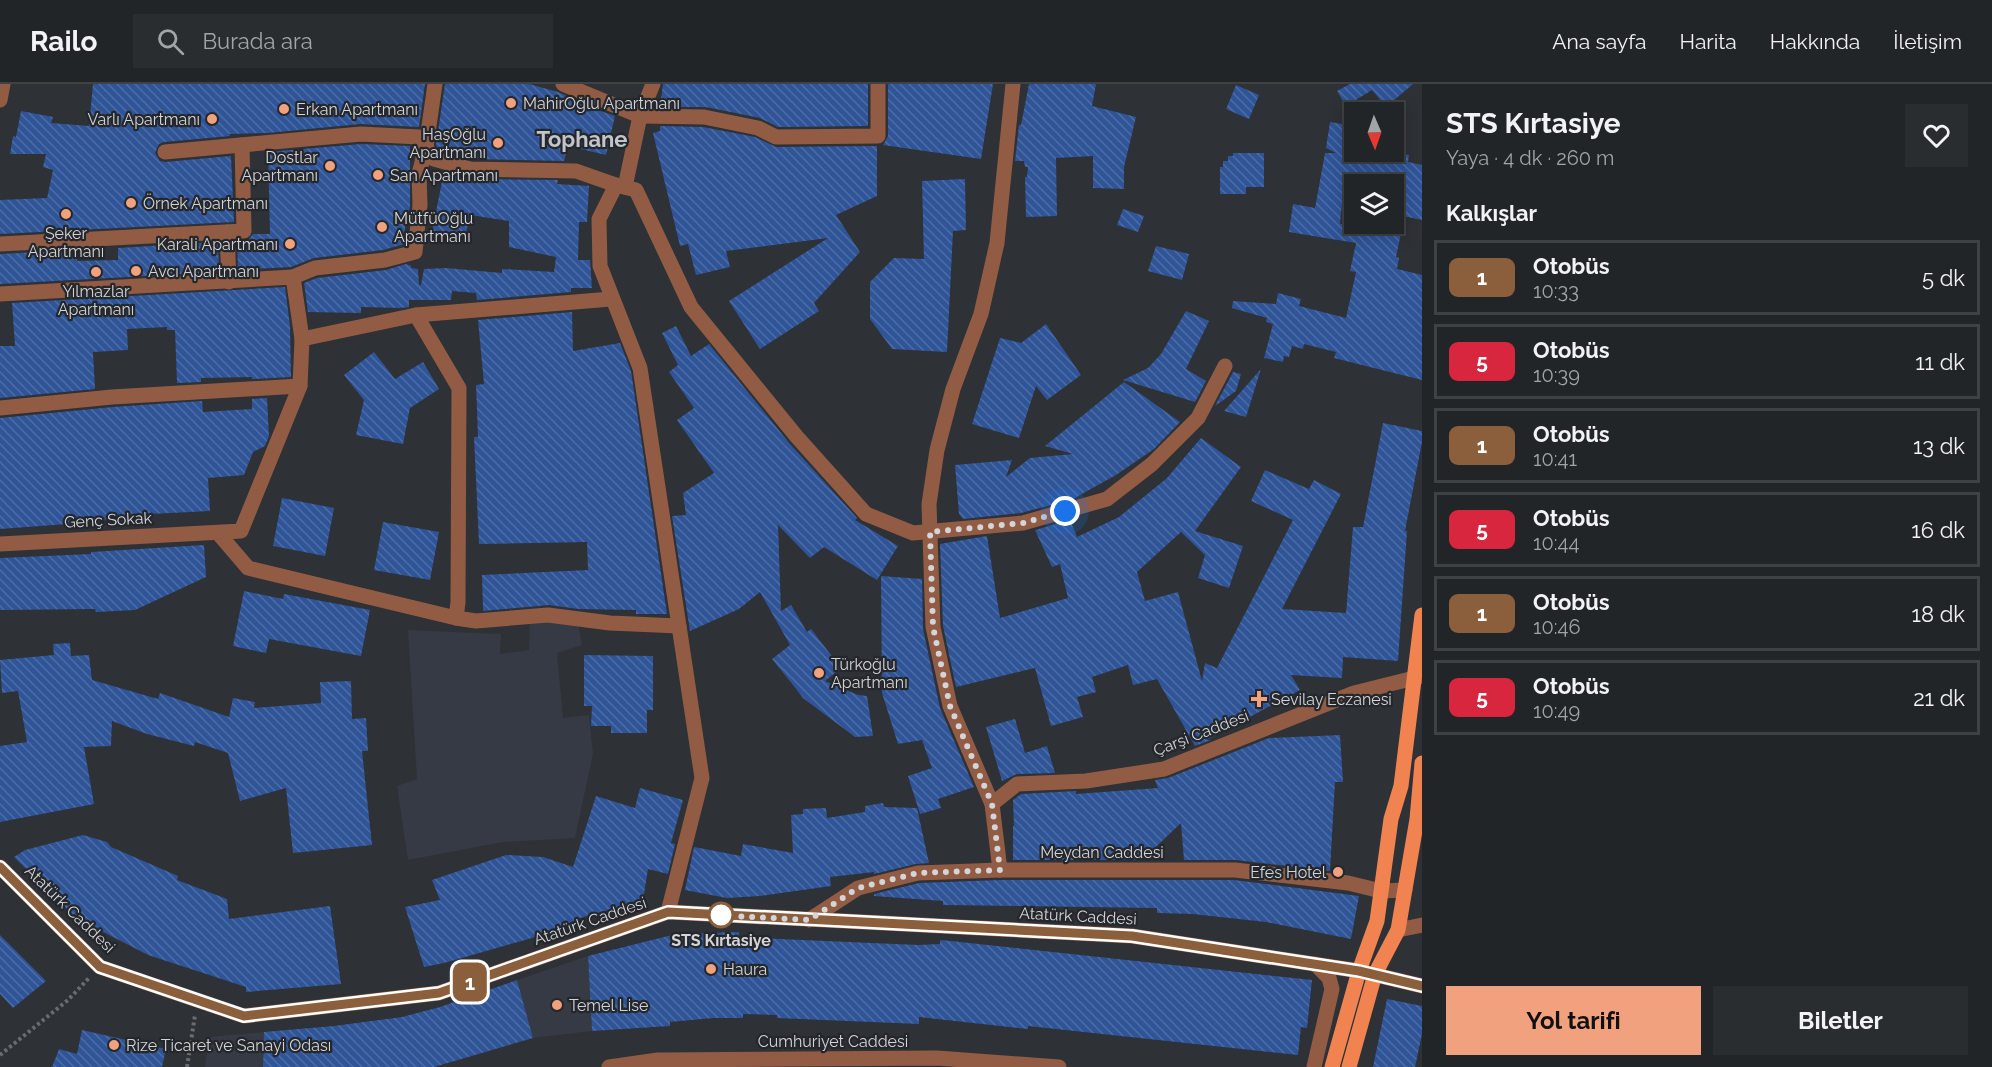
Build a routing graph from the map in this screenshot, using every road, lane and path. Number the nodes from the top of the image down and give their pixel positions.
1 (3, 84) edge
2 (435, 84) edge
3 (563, 84) edge
4 (653, 84) edge
5 (878, 84) edge
6 (1013, 84) edge
7 (0, 100) edge
8 (640, 116) junction
9 (242, 145) junction
10 (426, 147) junction
11 (165, 152) dead end
12 (621, 186) junction
13 (227, 232) junction
14 (0, 244) edge
15 (293, 277) junction
16 (229, 282) junction
17 (0, 294) edge
18 (611, 299) junction
19 (416, 315) junction
20 (302, 339) junction
21 (1225, 366) dead end
22 (300, 386) junction
23 (0, 408) edge
24 (218, 532) junction
25 (930, 532) junction
26 (0, 544) edge
27 (1422, 615) edge
28 (456, 618) junction
29 (679, 626) junction
30 (1419, 676) edge
31 (1422, 763) edge
32 (992, 804) junction
33 (1420, 819) edge
34 (0, 867) edge
35 (1000, 870) junction
36 (1405, 890) junction
37 (1381, 891) junction
38 (668, 912) junction
39 (809, 920) junction
40 (1422, 925) edge
41 (1398, 930) junction
42 (1315, 964) junction
43 (100, 967) junction
44 (1359, 971) junction
45 (1375, 974) junction
46 (1422, 986) edge
47 (197, 999) junction
48 (0, 1056) edge
49 (816, 1063) edge
50 (947, 1063) edge
51 (187, 1067) edge
52 (609, 1067) edge
53 (1059, 1067) edge
54 (1314, 1067) edge
55 (1332, 1067) edge
56 (1349, 1067) edge

1 - 7 street
2 - 10 street
3 - 8 street
4 - 8 street
5 - 8 street
6 - 25 street
8 - 12 street
9 - 10 street
9 - 11 street
9 - 13 street
10 - 12 street
10 - 15 street
12 - 18 street
12 - 25 street
13 - 14 street
13 - 16 street
15 - 16 street
15 - 20 street
16 - 17 street
18 - 19 street
18 - 29 street
19 - 20 street
19 - 28 street
20 - 22 street
21 - 25 street
22 - 23 street
22 - 24 street, Genç Sokak
24 - 26 street, Genç Sokak
24 - 28 street
25 - 32 street
27 - 30 main road
28 - 29 street
29 - 38 street
30 - 32 street, Çarşi Caddesi
30 - 37 main road
31 - 33 main road
32 - 35 street
33 - 36 main road
34 - 43 street, Atatürk Caddesi
35 - 37 street, Meydan Caddesi
35 - 39 street, Meydan Caddesi
36 - 37 street, Meydan Caddesi
36 - 41 main road
37 - 44 main road
38 - 39 street, Atatürk Caddesi
38 - 47 street, Atatürk Caddesi
39 - 42 street, Atatürk Caddesi
40 - 41 street
41 - 45 main road
42 - 44 street, Atatürk Caddesi
42 - 54 street
43 - 47 street, Atatürk Caddesi
43 - 48 path
44 - 45 street, Atatürk Caddesi
44 - 55 main road
45 - 46 street, Atatürk Caddesi
45 - 56 main road
47 - 51 path
49 - 50 street, Cumhuriyet Caddesi
49 - 52 street, Cumhuriyet Caddesi
50 - 53 street, Cumhuriyet Caddesi

